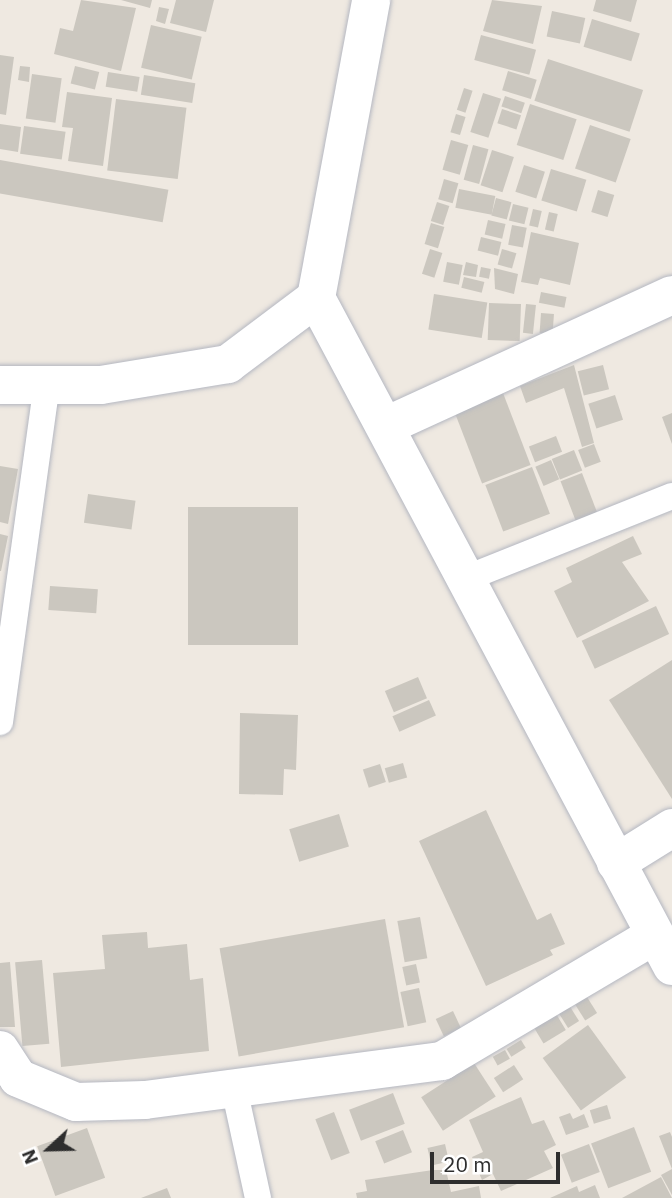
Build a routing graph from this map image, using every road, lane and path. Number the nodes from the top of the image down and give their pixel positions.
1 (371, 0) edge
2 (672, 295) edge
3 (316, 299) junction
4 (0, 385) edge
5 (47, 385) junction
6 (388, 425) junction
7 (672, 496) edge
8 (467, 578) junction
9 (0, 722) edge
10 (672, 828) edge
11 (616, 863) junction
12 (664, 951) edge
13 (0, 1050) edge
14 (234, 1088) junction
15 (258, 1198) edge

1 - 3 street
2 - 6 street
3 - 5 street
3 - 6 street
4 - 5 street
5 - 9 lane
6 - 8 street
7 - 8 lane
8 - 11 street
10 - 11 street
11 - 12 street
12 - 14 street
13 - 14 street
14 - 15 lane

